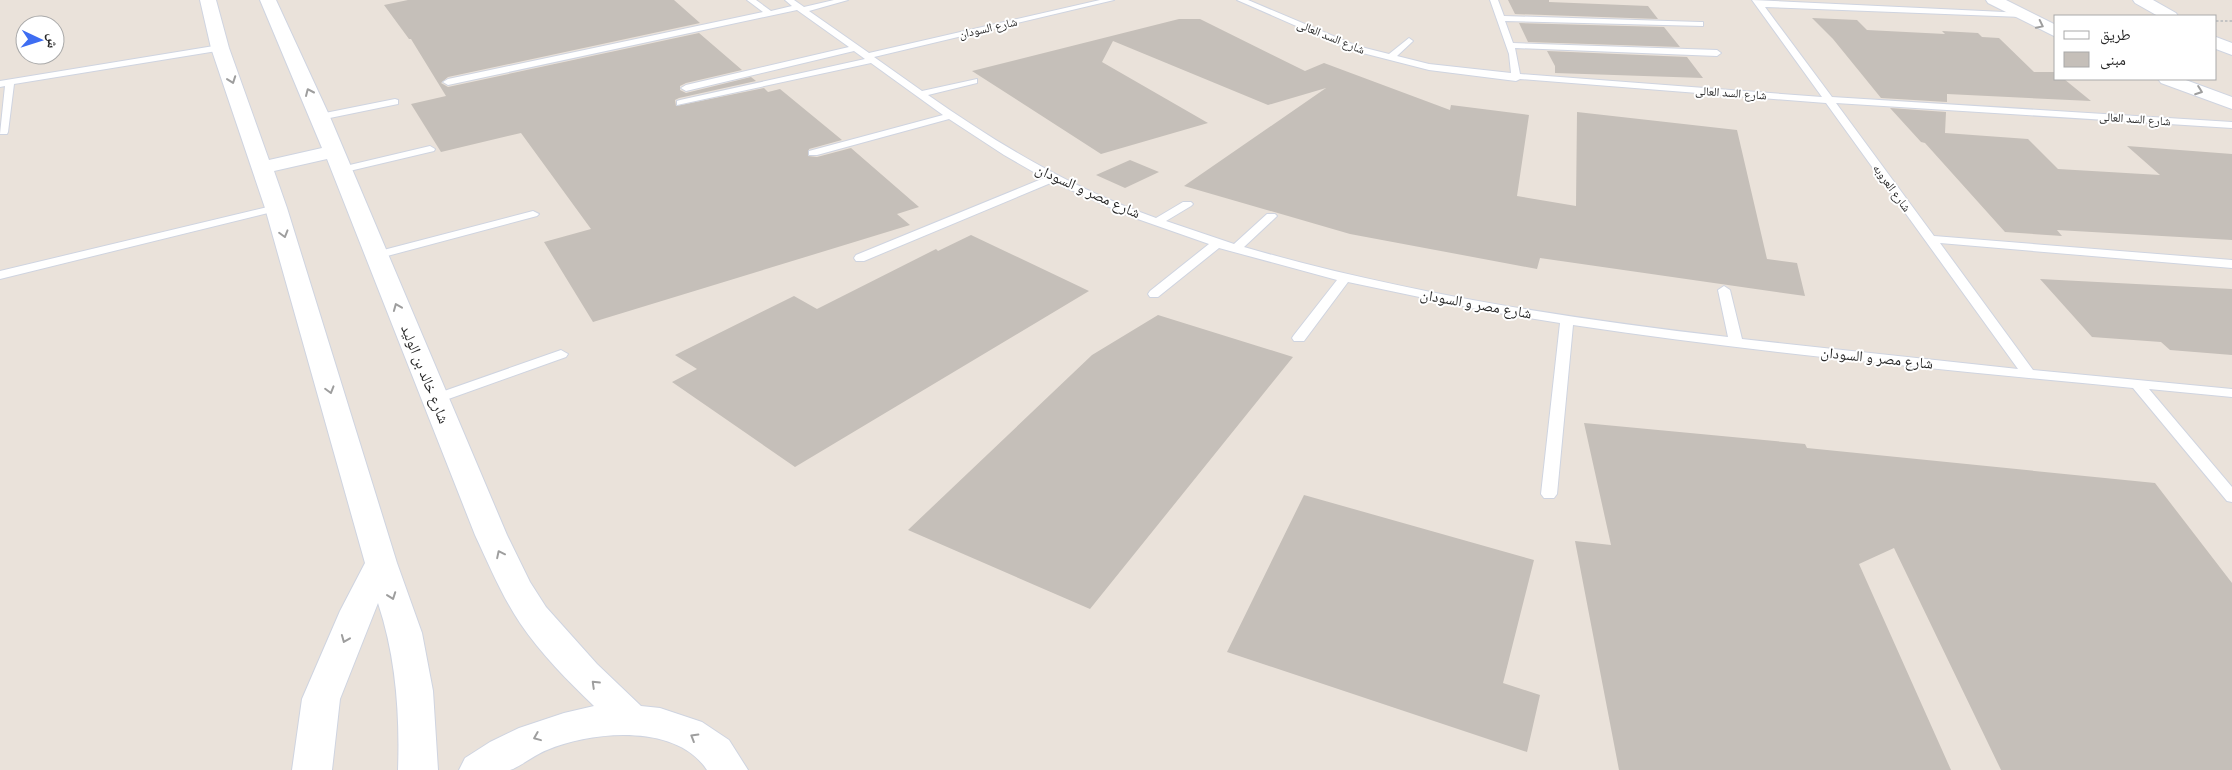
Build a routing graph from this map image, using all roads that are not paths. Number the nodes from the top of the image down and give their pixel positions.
1 (208, 0) edge
2 (268, 0) edge
3 (751, 0) edge
4 (844, 0) edge
5 (1110, 0) edge
6 (1241, 0) edge
7 (1494, 0) edge
8 (1994, 0) edge
9 (2141, 0) edge
10 (1757, 2) edge
11 (797, 6) edge
12 (769, 13) junction
13 (2022, 15) junction
14 (2168, 15) edge
15 (1500, 18) junction
16 (1700, 24) dead end
17 (2054, 31) edge
18 (1409, 41) dead end
19 (2217, 42) edge
20 (1509, 45) junction
21 (220, 48) junction
22 (856, 48) junction
23 (2232, 50) edge
24 (1717, 52) dead end
25 (869, 58) junction
26 (1390, 58) junction
27 (1516, 78) junction
28 (2170, 80) edge
29 (2214, 80) edge
30 (974, 81) dead end
31 (448, 82) dead end
32 (10, 83) junction
33 (0, 84) edge
34 (2232, 86) edge
35 (686, 88) dead end
36 (920, 94) junction
37 (1828, 100) junction
38 (395, 102) dead end
39 (2232, 103) edge
40 (680, 104) dead end
41 (950, 116) junction
42 (320, 118) junction
43 (2232, 125) edge
44 (3, 132) dead end
45 (430, 149) dead end
46 (812, 153) dead end
47 (338, 161) junction
48 (264, 167) junction
49 (1053, 178) junction
50 (1187, 204) dead end
51 (276, 208) junction
52 (533, 214) dead end
53 (1271, 216) dead end
54 (1157, 222) junction
55 (1929, 239) junction
56 (1218, 243) junction
57 (1237, 248) junction
58 (376, 255) junction
59 (860, 258) dead end
60 (2232, 264) edge
61 (0, 275) edge
62 (1344, 278) junction
63 (1724, 290) dead end
64 (1154, 294) dead end
65 (1567, 320) junction
66 (1299, 338) dead end
67 (1736, 342) junction
68 (561, 354) dead end
69 (2030, 375) junction
70 (2137, 384) junction
71 (2232, 393) edge
72 (435, 399) junction
73 (1549, 494) dead end
74 (2232, 498) edge
75 (380, 563) junction
76 (630, 718) junction
77 (312, 770) edge
78 (418, 770) edge
79 (478, 770) edge
80 (728, 770) edge

1 - 21 main road
42 -> 2 main road, شارع خالد بن الوليد
3 - 12 lane
4 - 11 lane
5 - 25 lane, شارع السودان
6 - 26 lane, شارع السد العالى
7 - 15 lane
8 - 13 main road
9 - 14 main road
10 - 13 lane
10 - 37 lane, شارع العروبه
11 - 12 lane
11 - 22 lane, شارع مصر و السودان
12 - 31 lane
13 -> 17 main road
15 - 16 lane
15 - 20 lane
18 - 26 lane
19 - 23 main road
20 - 24 lane
20 - 27 lane
21 - 32 lane
21 -> 48 main road
22 - 25 lane, شارع مصر و السودان
22 - 35 lane
25 - 36 lane, شارع مصر و السودان
25 - 40 lane, شارع السودان
26 - 27 lane, شارع السد العالى
27 - 37 lane, شارع السد العالى
28 -> 39 main road
29 - 34 main road
30 - 36 lane
32 - 33 lane
32 - 44 lane
36 - 41 lane, شارع مصر و السودان
37 - 43 lane, شارع السد العالى
37 - 55 lane, شارع العروبه
38 - 42 lane
41 - 46 lane
41 - 49 lane, شارع مصر و السودان
42 - 47 main road, شارع خالد بن الوليد
45 - 47 lane
47 - 48 main road
47 - 58 main road, شارع خالد بن الوليد
48 - 51 main road
49 - 54 lane, شارع مصر و السودان
49 - 59 lane
50 - 54 lane
51 - 61 lane
51 -> 75 main road
52 - 58 lane
53 - 57 lane
54 - 56 lane, شارع مصر و السودان
55 - 60 lane
55 - 69 lane, شارع العروبه
56 - 57 lane, شارع مصر و السودان
56 - 64 lane
57 - 62 lane, شارع مصر و السودان
72 -> 58 main road, شارع خالد بن الوليد
62 - 65 lane, شارع مصر و السودان
62 - 66 lane
63 - 67 lane
65 - 67 lane, شارع مصر و السودان
65 - 73 lane
67 - 69 lane, شارع مصر و السودان
68 - 72 lane
69 - 70 lane, شارع مصر و السودان
70 - 71 lane, شارع مصر و السودان
70 - 74 lane
76 -> 72 main road, شارع خالد بن الوليد
75 -> 77 main road
75 -> 78 main road
76 -> 79 main road
80 -> 76 main road

